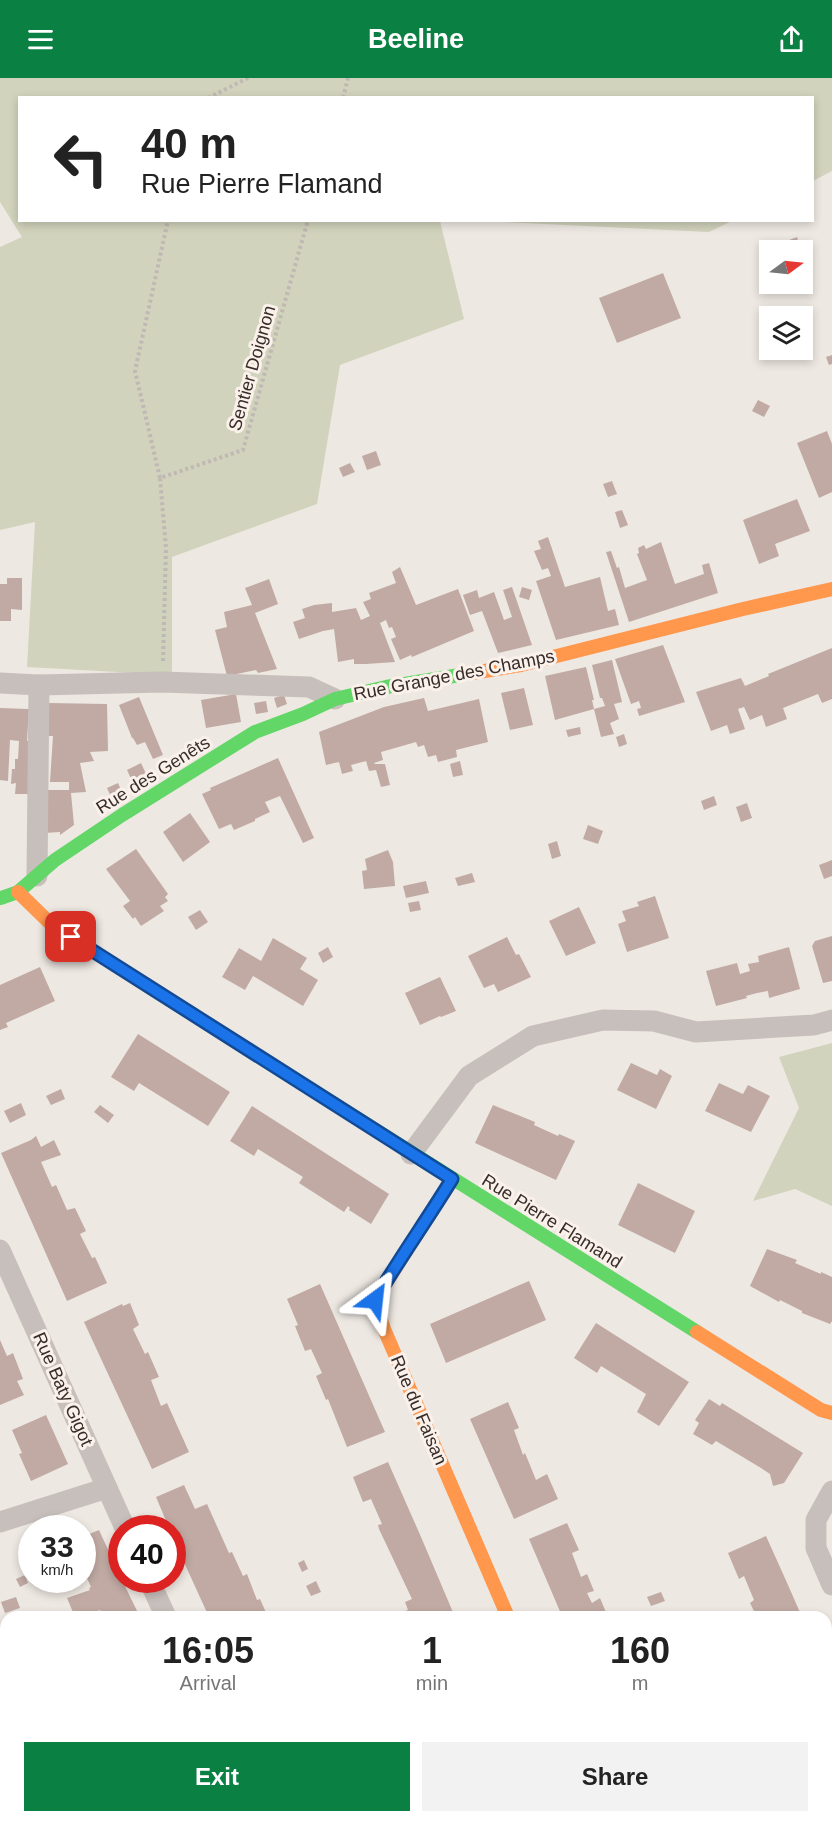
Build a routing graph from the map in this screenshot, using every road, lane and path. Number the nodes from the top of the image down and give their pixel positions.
1 (248, 78) edge
2 (348, 78) edge
3 (212, 96) edge
4 (344, 96) edge
5 (168, 222) edge
6 (307, 222) edge
7 (160, 478) junction
8 (832, 589) edge
9 (162, 682) junction
10 (0, 683) edge
11 (39, 685) junction
12 (335, 699) junction
13 (37, 876) junction
14 (18, 892) junction
15 (0, 899) edge
16 (832, 1020) edge
17 (411, 1154) junction
18 (452, 1179) junction
19 (0, 1250) edge
20 (832, 1413) edge
21 (107, 1488) junction
22 (832, 1491) edge
23 (119, 1515) edge
24 (0, 1522) edge
25 (832, 1585) edge
26 (155, 1593) edge
27 (163, 1611) edge
28 (505, 1611) edge

1 - 3 path
2 - 4 path
5 - 7 path
6 - 7 path, Sentier Doignon
7 - 9 path
8 - 12 street, Rue Grange des Champs
9 - 11 street, Rue Grange des Champs
9 - 12 street, Rue Grange des Champs
10 - 11 street, Rue Grange des Champs
11 - 13 street
12 - 13 street, Rue des Genêts
13 - 14 street, Rue des Genêts
14 - 15 street, Rue des Genêts
14 - 17 street, Rue Pierre Flamand
16 - 17 street
17 - 18 street, Rue Pierre Flamand
18 - 20 street, Rue Pierre Flamand
18 - 28 street, Rue du Faisan
19 - 21 street, Rue Baty Gigot
21 - 23 street, Rue Baty Gigot
21 - 24 street
22 - 25 street
26 - 27 street

